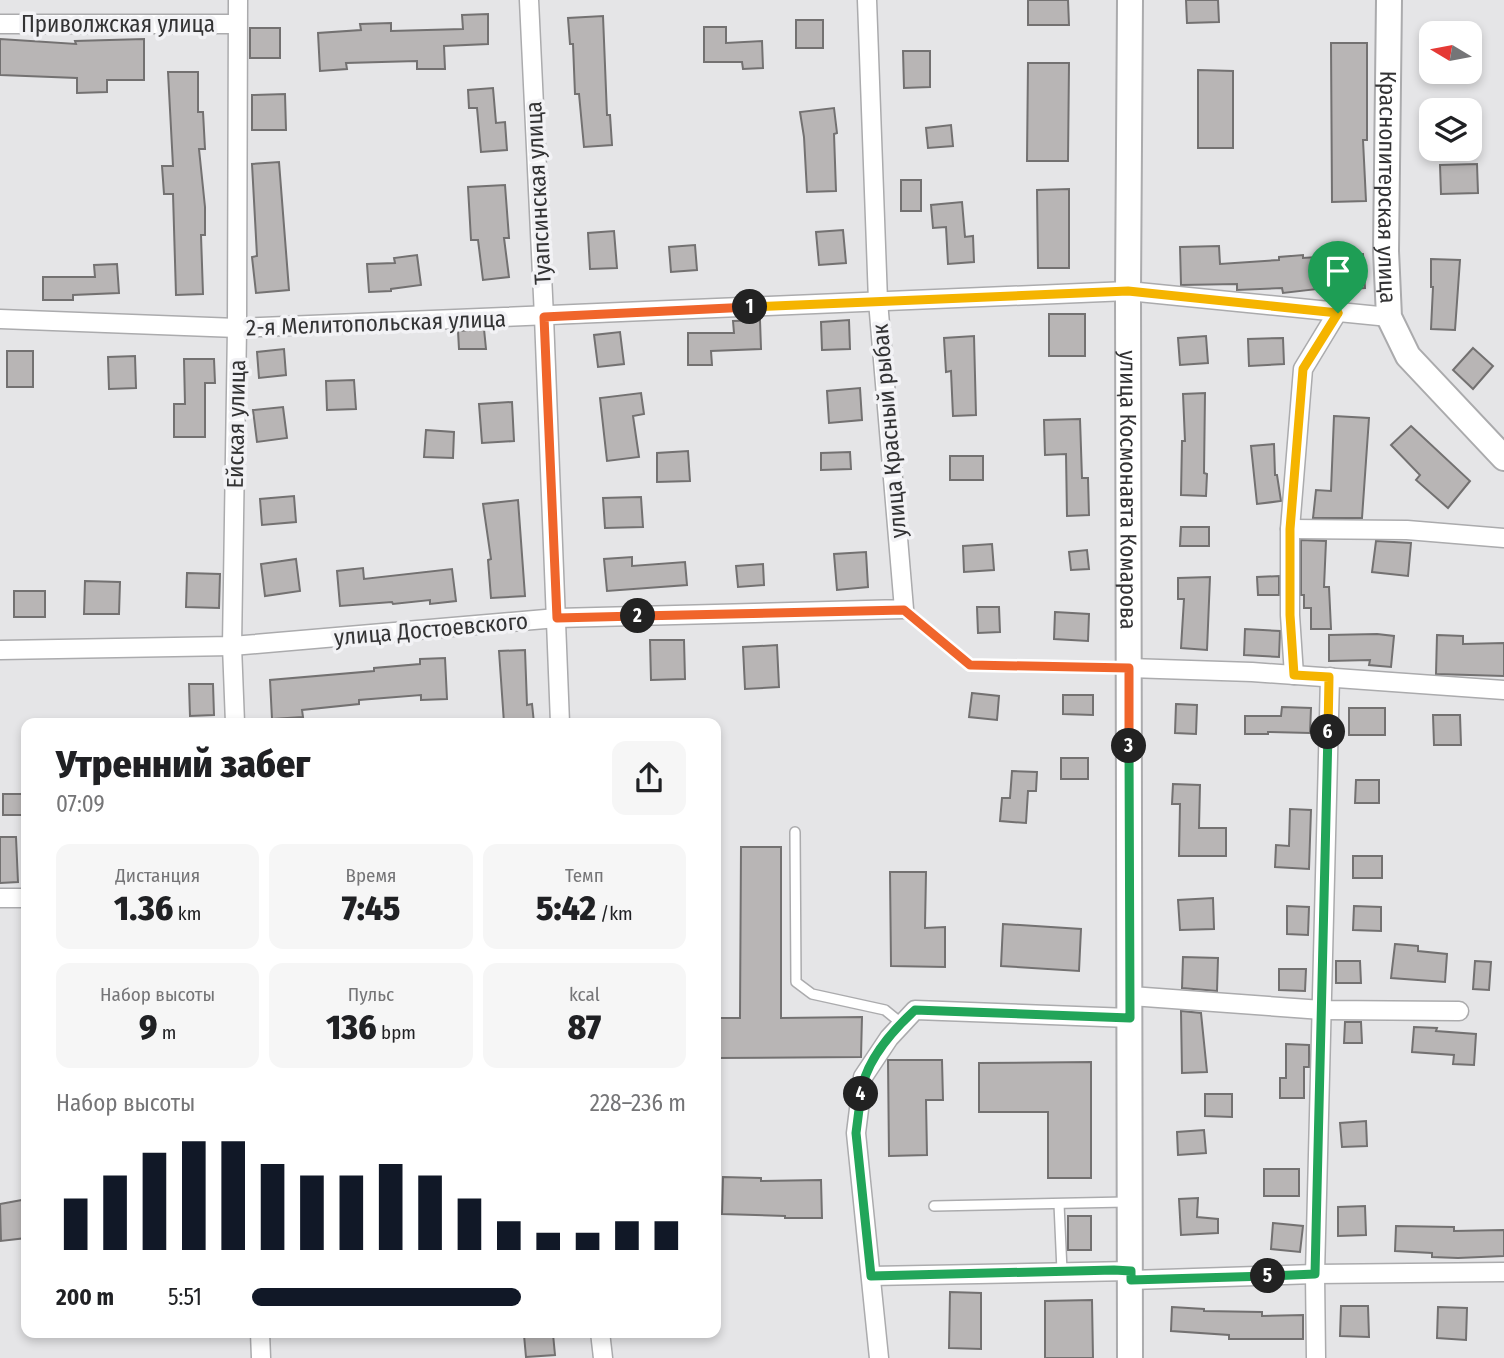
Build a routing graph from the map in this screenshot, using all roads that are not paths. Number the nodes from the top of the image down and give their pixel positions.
1 (238, 0) edge
2 (528, 0) edge
3 (867, 0) edge
4 (1130, 0) edge
5 (1389, 0) edge
6 (0, 24) edge
7 (237, 24) junction
8 (1128, 291) junction
9 (878, 301) junction
10 (1338, 313) junction
11 (544, 317) junction
12 (1389, 317) junction
13 (0, 319) edge
14 (237, 328) junction
15 (1504, 458) edge
16 (1290, 529) junction
17 (1504, 538) edge
18 (904, 610) junction
19 (557, 618) junction
20 (232, 646) junction
21 (0, 650) edge
22 (1129, 668) junction
23 (1294, 675) junction
24 (1329, 677) junction
25 (1504, 690) edge
26 (235, 718) edge
27 (560, 718) edge
28 (795, 832) dead end
29 (0, 898) edge
30 (21, 898) edge
31 (1131, 1007) junction
32 (1322, 1010) junction
33 (1459, 1011) dead end
34 (901, 1023) junction
35 (1132, 1202) junction
36 (1059, 1204) junction
37 (934, 1206) dead end
38 (1062, 1271) junction
39 (1504, 1272) edge
40 (1315, 1274) junction
41 (871, 1276) junction
42 (1131, 1276) junction
43 (260, 1338) edge
44 (601, 1338) edge
45 (261, 1358) edge
46 (603, 1358) edge
47 (879, 1358) edge
48 (1130, 1358) edge
49 (1316, 1358) edge

1 - 7 street, Ейская улица
2 - 11 street, Туапсинская улица
3 - 9 street, улица Красный рыбак
4 - 8 main road, улица Космонавта Комарова
5 - 12 main road, Краснопитерская улица
6 - 7 street, Приволжская улица
7 - 14 street, Ейская улица
8 - 9 street, 2-я Мелитопольская улица
8 - 10 street, 2-я Мелитопольская улица
8 - 22 main road, улица Космонавта Комарова
9 - 11 street, 2-я Мелитопольская улица
9 - 18 street, улица Красный рыбак
10 - 12 street, 2-я Мелитопольская улица
10 - 16 street
11 - 14 street, 2-я Мелитопольская улица
11 - 19 street, Туапсинская улица
12 - 15 main road, Краснопитерская улица
13 - 14 street, 2-я Мелитопольская улица
14 - 20 street, Ейская улица
16 - 17 street
16 - 23 street
18 - 19 street, улица Достоевского
18 - 22 lane
19 - 20 street, улица Достоевского
19 - 27 street, Туапсинская улица
20 - 21 street, улица Достоевского
20 - 26 street, Ейская улица
22 - 23 street
22 - 31 main road, улица Космонавта Комарова
23 - 24 street
24 - 25 street
24 - 32 street
28 - 34 lane
29 - 30 street
31 - 32 street
31 - 34 street
31 - 35 main road, улица Космонавта Комарова
32 - 33 street
32 - 40 street
34 - 41 street
35 - 36 lane
35 - 42 main road, улица Космонавта Комарова
36 - 37 lane
36 - 38 lane
38 - 41 street
38 - 42 street
39 - 40 street
40 - 42 street
40 - 49 street
41 - 47 street
42 - 48 main road, улица Космонавта Комарова
43 - 45 street
44 - 46 street

